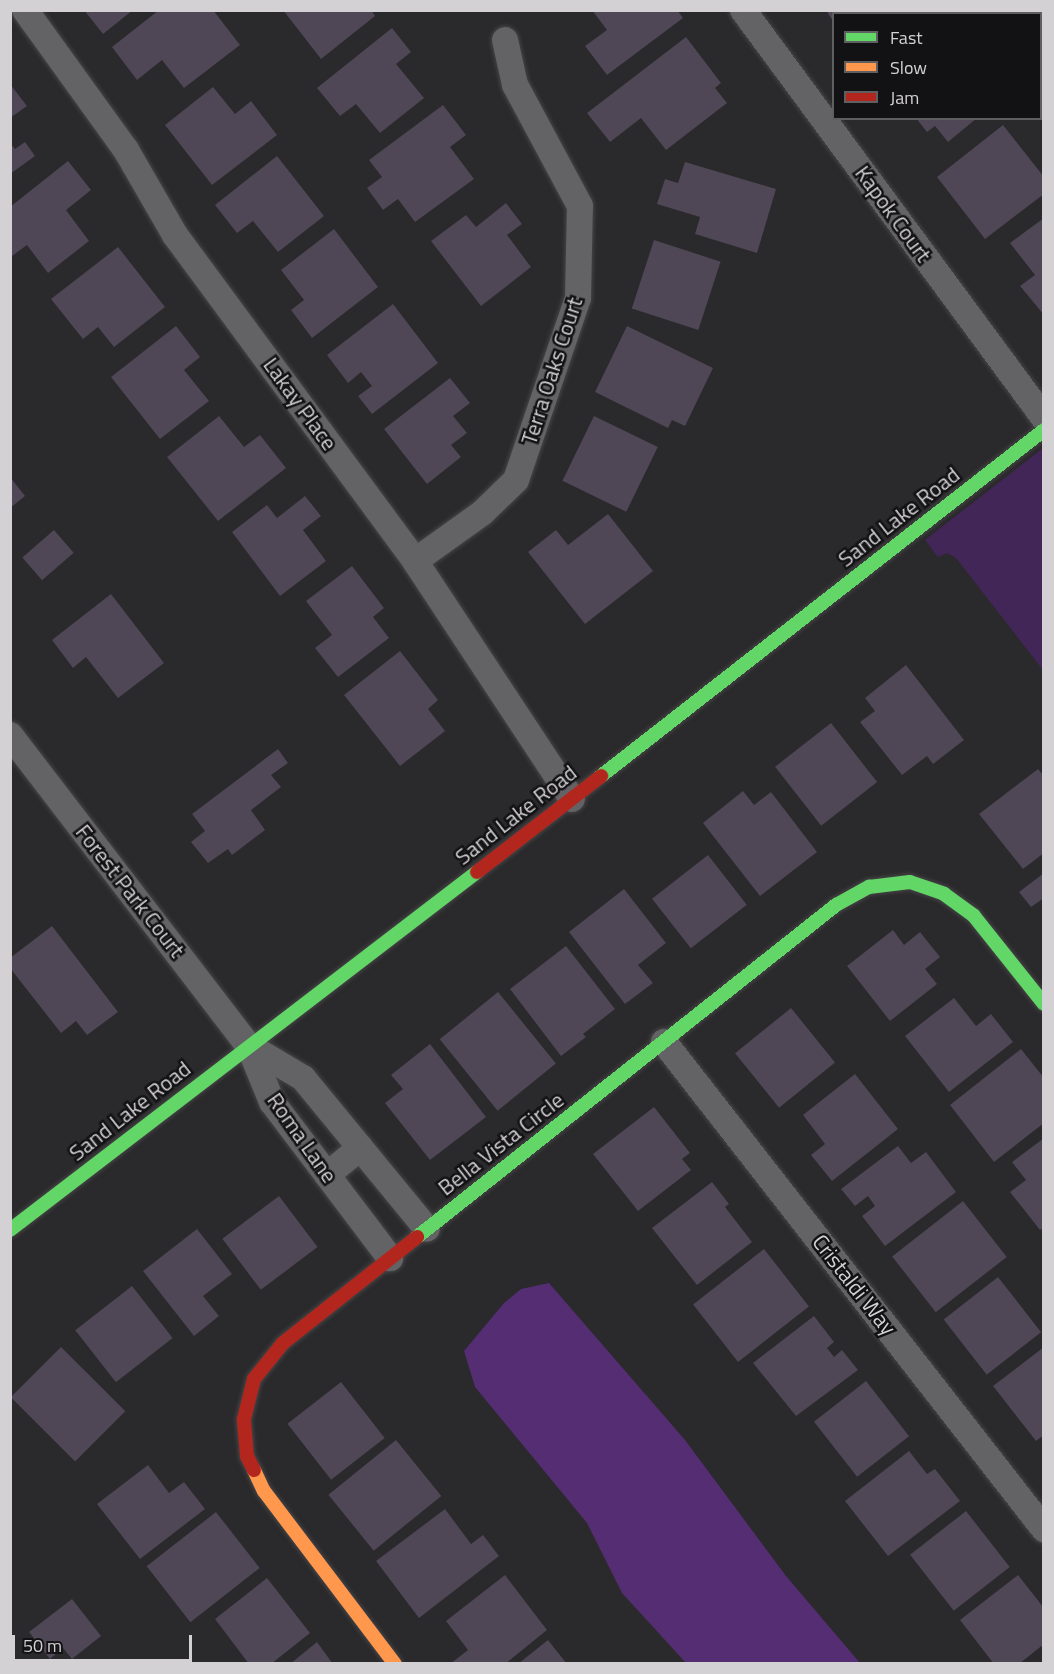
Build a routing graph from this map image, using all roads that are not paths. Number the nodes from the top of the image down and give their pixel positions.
1 (25, 10) edge
2 (744, 10) edge
3 (505, 40) dead end
4 (1044, 418) edge
5 (1044, 430) edge
6 (415, 561) junction
7 (10, 735) edge
8 (573, 799) junction
9 (1044, 1004) edge
10 (664, 1042) junction
11 (249, 1046) junction
12 (360, 1148) junction
13 (327, 1174) junction
14 (427, 1229) junction
15 (10, 1230) edge
16 (390, 1258) junction
17 (1044, 1529) edge
18 (395, 1664) edge

1 - 6 street, Lakay Place
2 - 4 street, Kapok Court
3 - 6 street, Terra Oaks Court
5 - 8 street, Sand Lake Road
6 - 8 street, Lakay Place
7 - 11 street, Forest Park Court
8 - 11 street, Sand Lake Road
9 - 10 street, Bella Vista Circle
10 - 14 street, Bella Vista Circle
10 - 17 street, Cristaldi Way
11 - 12 street, Roma Lane
11 - 13 street, Roma Lane
11 - 15 street, Sand Lake Road
12 - 13 street
12 - 14 street, Roma Lane
13 - 16 street, Roma Lane
14 - 16 street, Bella Vista Circle
16 - 18 street, Bella Vista Circle

